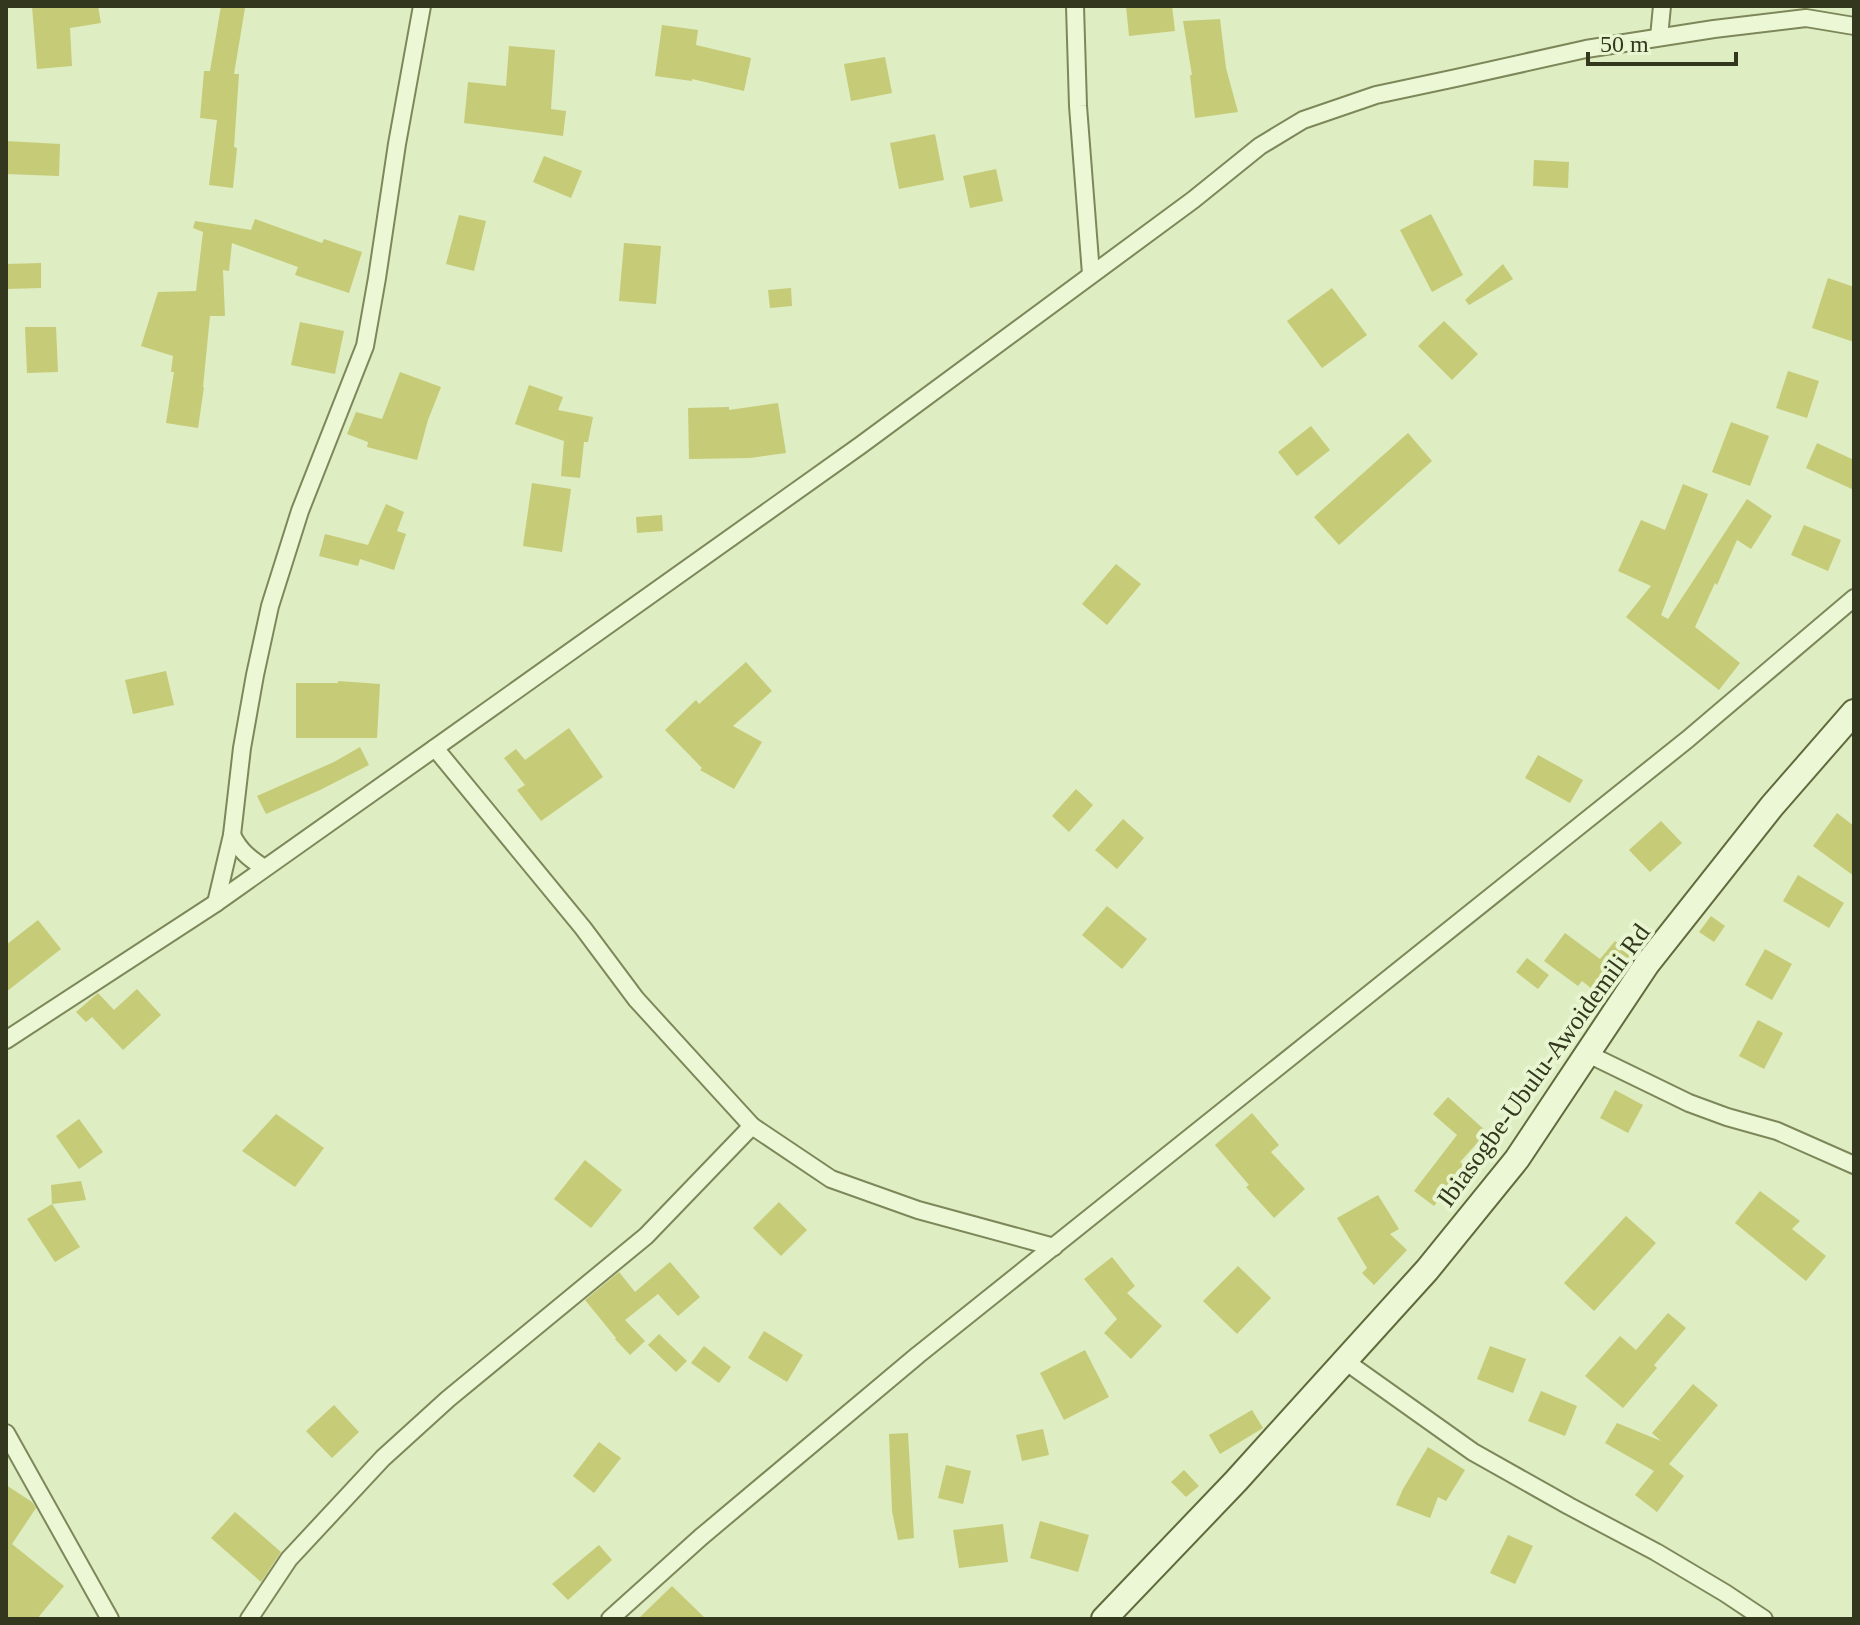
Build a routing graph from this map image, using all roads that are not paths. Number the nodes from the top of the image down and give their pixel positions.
1 (422, 6) edge
2 (1075, 6) edge
3 (1662, 6) edge
4 (1854, 26) edge
5 (1659, 37) junction
6 (1091, 274) junction
7 (1854, 598) edge
8 (1854, 712) edge
9 (435, 748) junction
10 (232, 835) junction
11 (264, 868) junction
12 (216, 903) junction
13 (6, 1040) edge
14 (1586, 1053) junction
15 (752, 1126) junction
16 (1854, 1165) edge
17 (1054, 1247) junction
18 (1345, 1361) junction
19 (6, 1433) edge
20 (110, 1619) edge
21 (249, 1619) edge
22 (610, 1619) edge
23 (1104, 1619) edge
24 (1764, 1619) edge

1 - 10 street
2 - 6 street
3 - 5 street
4 - 5 street
5 - 6 street
6 - 9 street
7 - 17 street
8 - 14 street, Ibiasogbe-Ubulu-Awoidemili Rd
9 - 11 street
9 - 15 street
10 - 11 street
10 - 12 street
11 - 12 street
12 - 13 street
14 - 16 street
14 - 18 street, Ibiasogbe-Ubulu-Awoidemili Rd
15 - 17 street
15 - 21 street
17 - 22 street
18 - 23 street, Ibiasogbe-Ubulu-Awoidemili Rd
18 - 24 street
19 - 20 street

